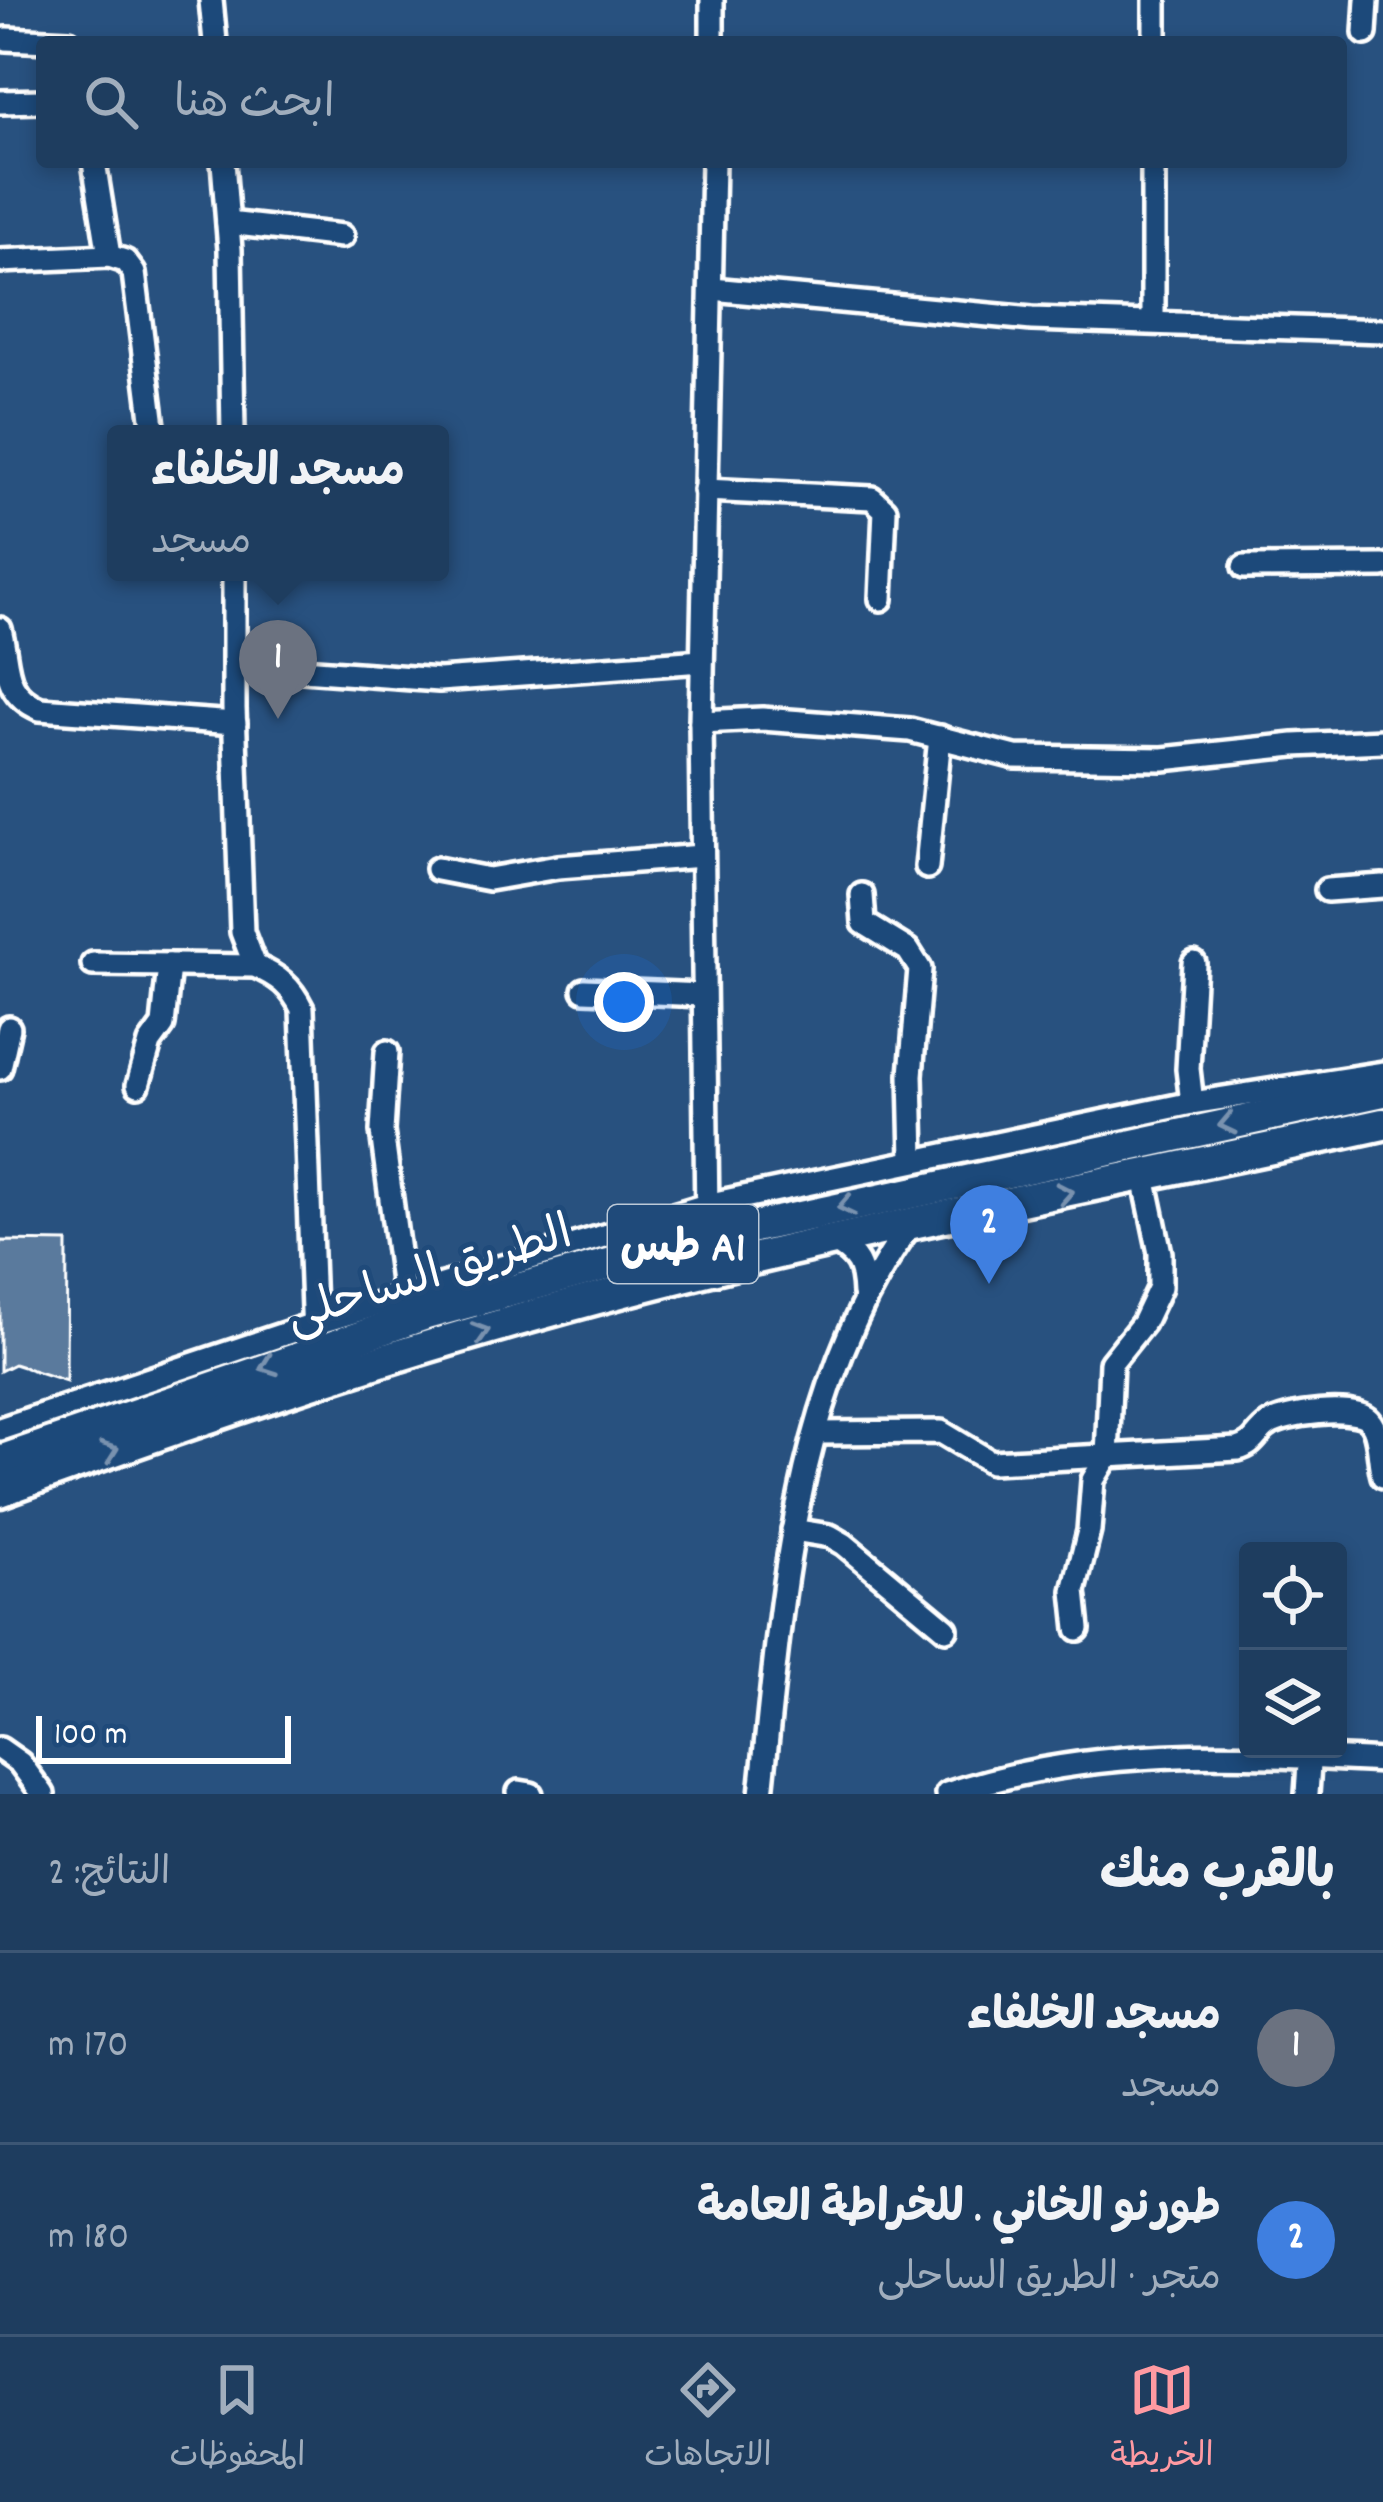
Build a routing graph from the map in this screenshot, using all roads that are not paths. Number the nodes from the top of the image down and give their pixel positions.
1 (212, 0) edge
2 (712, 0) edge
3 (1155, 0) edge
4 (1367, 0) edge
5 (1365, 33) dead end
6 (214, 36) edge
7 (712, 36) edge
8 (1155, 36) edge
9 (7, 39) dead end
10 (36, 40) edge
11 (36, 101) edge
12 (0, 102) edge
13 (95, 168) edge
14 (224, 168) edge
15 (712, 168) edge
16 (1153, 168) edge
17 (228, 223) junction
18 (342, 236) dead end
19 (109, 256) junction
20 (0, 261) edge
21 (712, 289) junction
22 (1153, 322) junction
23 (1383, 331) edge
24 (153, 425) edge
25 (233, 425) edge
26 (705, 490) junction
27 (1383, 566) edge
28 (1244, 567) dead end
29 (234, 581) edge
30 (880, 598) dead end
31 (0, 629) edge
32 (702, 661) junction
33 (235, 665) junction
34 (701, 722) junction
35 (235, 723) junction
36 (940, 737) junction
37 (1383, 741) edge
38 (702, 856) junction
39 (927, 867) dead end
40 (436, 869) dead end
41 (1383, 886) edge
42 (1327, 890) dead end
43 (862, 895) dead end
44 (1194, 963) dead end
45 (93, 964) dead end
46 (169, 965) junction
47 (255, 966) junction
48 (584, 990) dead end
49 (704, 994) junction
50 (9, 1028) dead end
51 (387, 1052) dead end
52 (0, 1068) edge
53 (1383, 1072) edge
54 (138, 1085) dead end
55 (1383, 1091) edge
56 (1192, 1103) junction
57 (1383, 1124) edge
58 (913, 1159) junction
59 (1144, 1177) junction
60 (706, 1205) junction
61 (911, 1224) junction
62 (708, 1237) junction
63 (834, 1241) junction
64 (864, 1294) junction
65 (404, 1297) junction
66 (314, 1337) junction
67 (316, 1381) junction
68 (0, 1429) edge
69 (816, 1433) junction
70 (1107, 1457) junction
71 (0, 1461) edge
72 (1383, 1476) edge
73 (0, 1491) edge
74 (793, 1530) junction
75 (946, 1628) dead end
76 (1078, 1629) dead end
77 (0, 1749) edge
78 (1239, 1753) edge
79 (1347, 1757) edge
80 (1310, 1758) edge
81 (1383, 1761) edge
82 (43, 1794) edge
83 (760, 1794) edge
84 (947, 1794) edge
85 (1307, 1794) edge

1 - 6 street
2 - 7 street
3 - 8 street
4 - 5 street
9 - 10 street
11 - 12 street
13 - 19 street
14 - 17 street
15 - 21 street
16 - 22 street
17 - 18 street
17 - 25 street
19 - 20 street
19 - 24 street
21 - 22 street
21 - 26 street
22 - 23 street
26 - 30 street
26 - 32 street
27 - 28 street
29 - 33 street
31 - 35 street
32 - 33 street
32 - 34 street
33 - 35 street
34 - 36 street
34 - 38 street
35 - 47 street
36 - 37 street
36 - 39 street
38 - 40 street
38 - 49 street
41 - 42 street
43 - 58 street
44 - 56 street
45 - 46 street
46 - 47 street
46 - 54 street
47 - 66 street
48 - 49 street
49 - 60 street
50 - 52 street
51 - 65 street
53 - 56 street
55 -> 62 highway, الطريق الساحلى / طس A1
56 - 58 street
57 - 59 highway, الطريق الساحلى / طس A1
58 - 60 street
61 -> 59 highway, الطريق الساحلى / طس A1
59 - 70 street
60 - 62 street
60 - 65 street
61 - 63 highway, الطريق الساحلى / طس A1
61 - 64 street
62 - 66 highway, الطريق الساحلى / طس A1
63 - 64 street
67 -> 63 highway, الطريق الساحلى / طس A1
64 - 69 street
65 - 66 street
66 - 67 street
66 - 68 street
66 -> 71 highway, الطريق الساحلى / طس A1
73 -> 67 highway, الطريق الساحلى / طس A1
69 - 70 street
69 - 74 street
70 - 72 street
70 - 76 street
74 - 75 street
74 - 83 street
77 - 82 street
78 - 84 street
79 - 81 street
80 - 85 street

